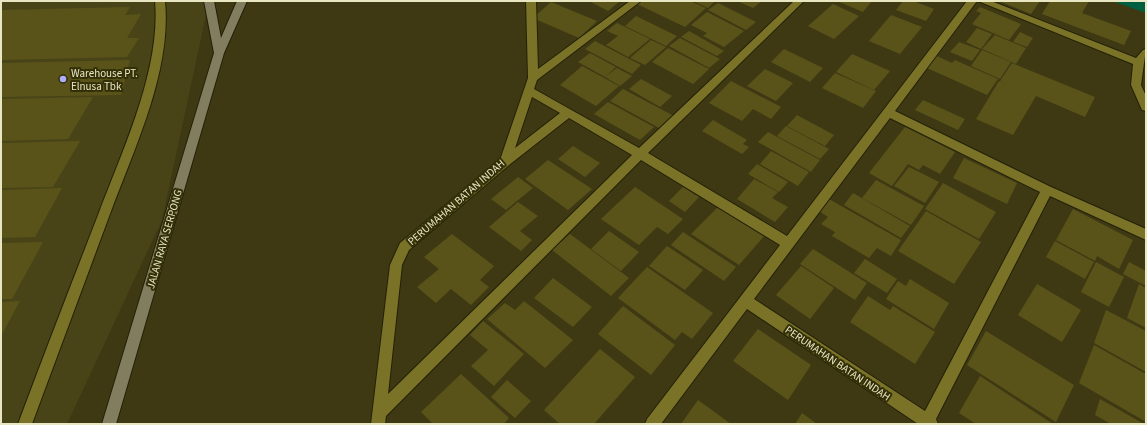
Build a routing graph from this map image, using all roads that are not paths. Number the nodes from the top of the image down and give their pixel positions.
1 (160, 1) edge
2 (209, 1) edge
3 (242, 1) edge
4 (531, 1) edge
5 (636, 1) edge
6 (800, 1) edge
7 (972, 1) edge
8 (983, 1) edge
9 (1146, 52) edge
10 (219, 53) junction
11 (1138, 62) junction
12 (533, 78) junction
13 (530, 91) junction
14 (1146, 107) edge
15 (887, 112) junction
16 (568, 114) junction
17 (640, 154) junction
18 (505, 162) junction
19 (1048, 190) junction
20 (1146, 235) edge
21 (789, 244) junction
22 (746, 302) junction
23 (379, 419) edge
24 (928, 423) edge
25 (26, 424) edge
26 (109, 424) edge
27 (652, 424) edge

1 - 25 street
2 - 10 main road, JALAN RAYA SERPONG
3 - 10 main road, JALAN RAYA SERPONG
4 - 12 street, PERUMAHAN BATAN INDAH
5 - 12 street
6 - 17 street
7 - 15 street
8 - 11 street
9 - 11 street
10 - 26 main road, JALAN RAYA SERPONG
11 - 14 street
12 - 13 street, PERUMAHAN BATAN INDAH
13 - 16 street
13 - 18 street, PERUMAHAN BATAN INDAH
15 - 19 street
15 - 21 street
16 - 17 street
16 - 18 street
17 - 21 street
17 - 23 street
18 - 23 street, PERUMAHAN BATAN INDAH
19 - 20 street
19 - 24 street
21 - 22 street
22 - 24 street, PERUMAHAN BATAN INDAH
22 - 27 street

